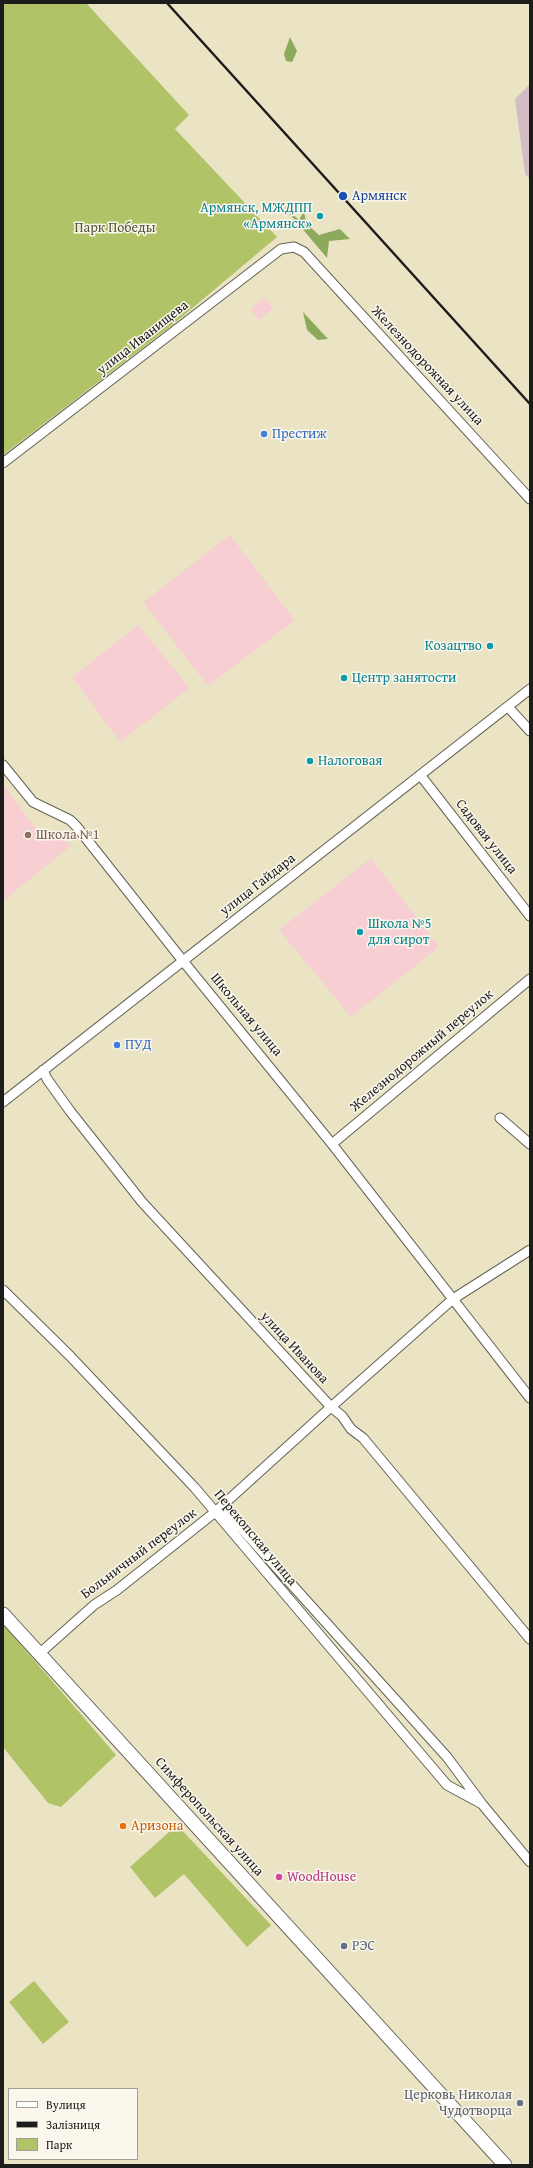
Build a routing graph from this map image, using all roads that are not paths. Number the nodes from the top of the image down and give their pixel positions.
1 (304, 252) joint
2 (3, 463) edge
3 (530, 499) edge
4 (530, 689) edge
5 (508, 707) junction
6 (530, 731) edge
7 (3, 765) edge
8 (421, 776) junction
9 (530, 916) edge
10 (183, 961) junction
11 (530, 979) edge
12 (43, 1070) junction
13 (3, 1102) edge
14 (500, 1118) dead end
15 (332, 1144) junction
16 (530, 1144) edge
17 (530, 1250) edge
18 (3, 1290) edge
19 (453, 1299) junction
20 (530, 1398) edge
21 (330, 1407) junction
22 (222, 1507) junction
23 (214, 1513) junction
24 (3, 1614) edge
25 (530, 1640) edge
26 (39, 1654) junction
27 (482, 1804) junction
28 (530, 1862) edge
29 (504, 2165) edge

1 - 2 street, улица Иванищева
1 - 3 street, Железнодорожная улица
4 - 5 street, улица Гайдара
5 - 6 street
5 - 8 street, улица Гайдара
7 - 10 street, Школьная улица
8 - 9 street, Садовая улица
8 - 10 street, улица Гайдара
10 - 12 street, улица Гайдара
10 - 15 street, Школьная улица
11 - 15 street, Железнодорожный переулок
12 - 13 street, улица Гайдара
12 - 21 street, улица Иванова
14 - 16 street
15 - 19 street, Школьная улица
17 - 19 street
18 - 23 street, Перекопская улица
19 - 20 street, Школьная улица
19 - 21 street, Больничный переулок
21 - 22 street, Больничный переулок
21 - 25 street, улица Иванова
22 - 23 street, Больничный переулок
22 - 27 street, Перекопская улица
23 - 26 street, Больничный переулок
23 - 27 street, Перекопская улица
24 - 26 highway, Симферопольская улица
26 - 29 highway, Симферопольская улица
27 - 28 street, Перекопская улица

